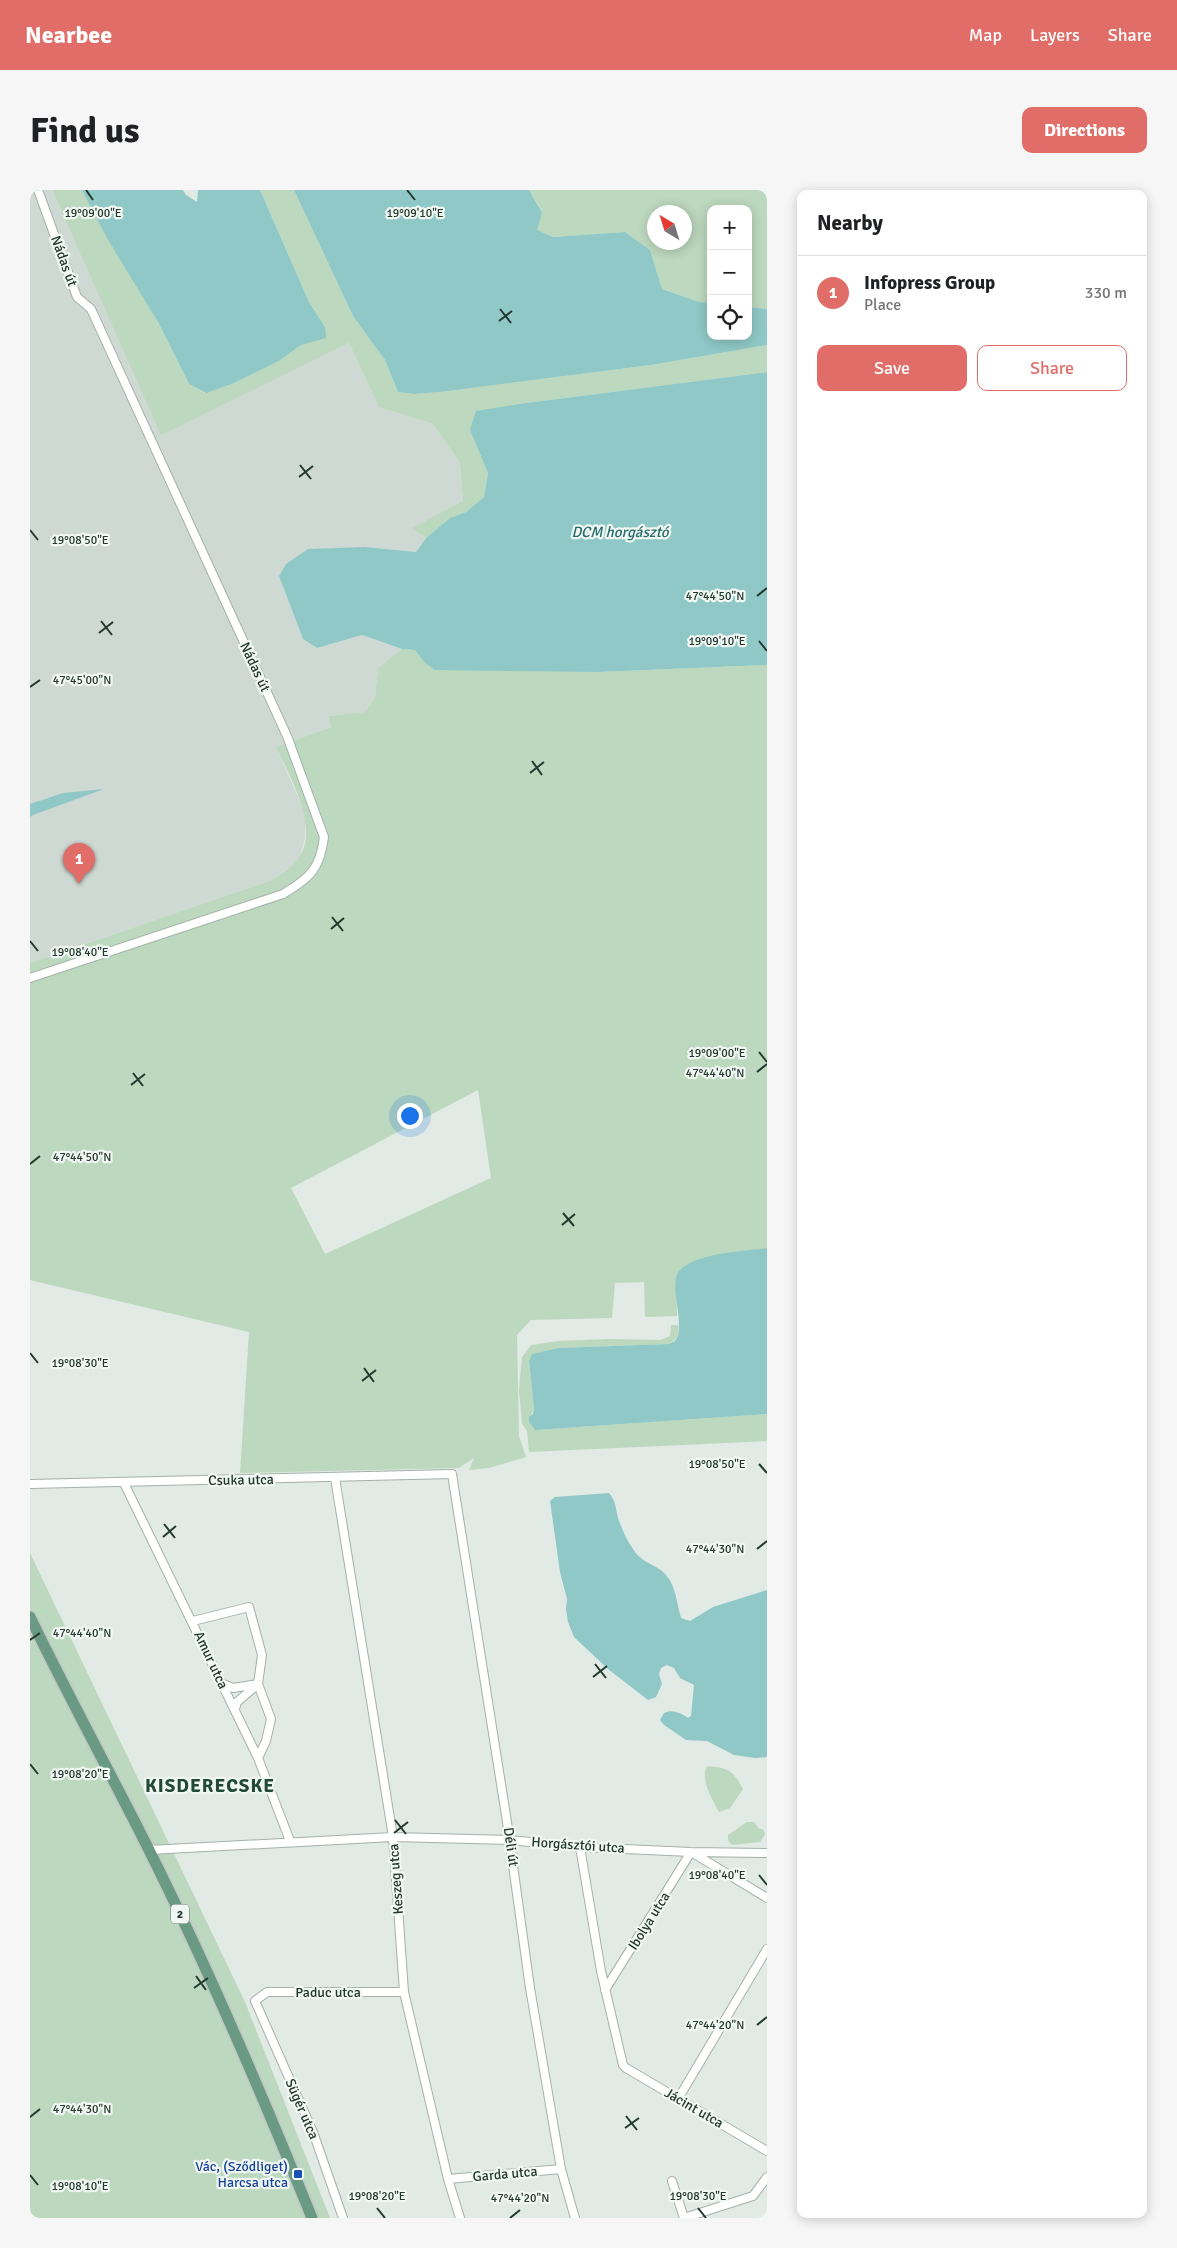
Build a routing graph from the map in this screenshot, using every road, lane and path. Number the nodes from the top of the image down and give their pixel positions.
1 (38, 190) edge
2 (30, 978) edge
3 (452, 1474) joint
4 (335, 1478) junction
5 (124, 1483) junction
6 (30, 1484) edge
7 (30, 1618) edge
8 (193, 1621) junction
9 (223, 1684) junction
10 (258, 1684) junction
11 (235, 1710) junction
12 (258, 1758) junction
13 (393, 1837) junction
14 (510, 1840) junction
15 (290, 1841) junction
16 (580, 1847) junction
17 (149, 1850) junction
18 (692, 1852) junction
19 (767, 1853) edge
20 (767, 1898) edge
21 (767, 1949) edge
22 (605, 1990) junction
23 (404, 1992) junction
24 (255, 2001) joint
25 (678, 2099) junction
26 (767, 2151) edge
27 (561, 2169) junction
28 (767, 2177) edge
29 (448, 2179) junction
30 (672, 2181) dead end
31 (312, 2218) edge
32 (343, 2218) edge
33 (460, 2218) edge
34 (575, 2218) edge
35 (684, 2218) edge

1 - 2 street, Nádas út
3 - 4 street, Csuka utca
3 - 14 street, Déli út
4 - 5 street, Csuka utca
4 - 13 street, Keszeg utca
5 - 6 street, Csuka utca
5 - 8 street, Amur utca
7 - 17 main road, 2
8 - 9 street, Amur utca
8 - 10 street
9 - 10 street
9 - 11 street, Amur utca
10 - 11 street
10 - 12 street
11 - 12 street, Amur utca
12 - 15 street, Amur utca
13 - 14 street, Horgásztói utca
13 - 15 street, Horgásztói utca
13 - 23 street, Keszeg utca
14 - 16 street, Horgásztói utca
14 - 27 street, Déli út
15 - 17 street, Horgásztói utca
16 - 18 street, Horgásztói utca
16 - 22 street
17 - 31 main road, 2
18 - 19 street, Horgásztói utca
18 - 20 street
18 - 22 street, Ibolya utca
21 - 25 street
22 - 25 street, Jácint utca
23 - 24 street, Paduc utca
23 - 29 street, Keszeg utca
24 - 32 street, Sügér utca
25 - 26 street, Jácint utca
27 - 29 street, Garda utca
27 - 34 street, Déli út
28 - 35 street
29 - 33 street, Keszeg utca
30 - 35 street

